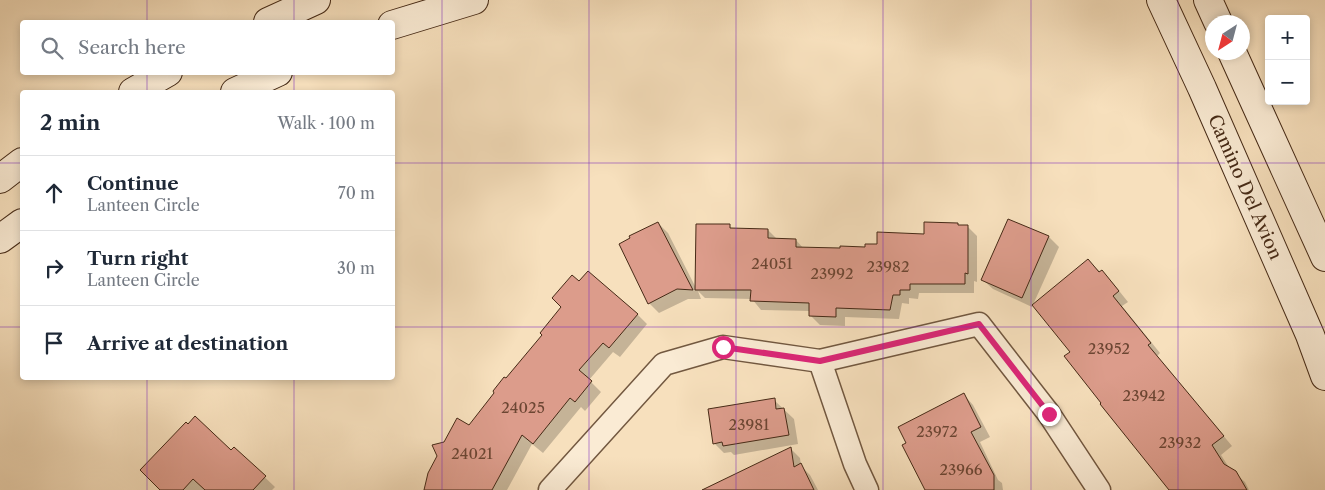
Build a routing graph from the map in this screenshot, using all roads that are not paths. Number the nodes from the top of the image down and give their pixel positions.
1 (316, 0) edge
2 (474, 0) edge
3 (1161, 0) edge
4 (1208, 0) edge
5 (1215, 15) edge
6 (272, 20) edge
7 (395, 24) edge
8 (1236, 60) edge
9 (163, 75) edge
10 (272, 75) edge
11 (136, 90) edge
12 (239, 90) edge
13 (20, 164) edge
14 (0, 179) edge
15 (20, 224) edge
16 (0, 239) edge
17 (1325, 256) edge
18 (820, 361) junction
19 (1325, 376) edge
20 (550, 490) edge
21 (867, 490) edge
22 (1099, 490) edge

1 - 6 main road
2 - 7 main road
3 - 19 main road, Camino Del Avion
4 - 5 main road
8 - 17 main road
9 - 11 main road
10 - 12 main road
13 - 14 main road
15 - 16 main road
18 - 20 street
18 - 21 street
18 - 22 street

